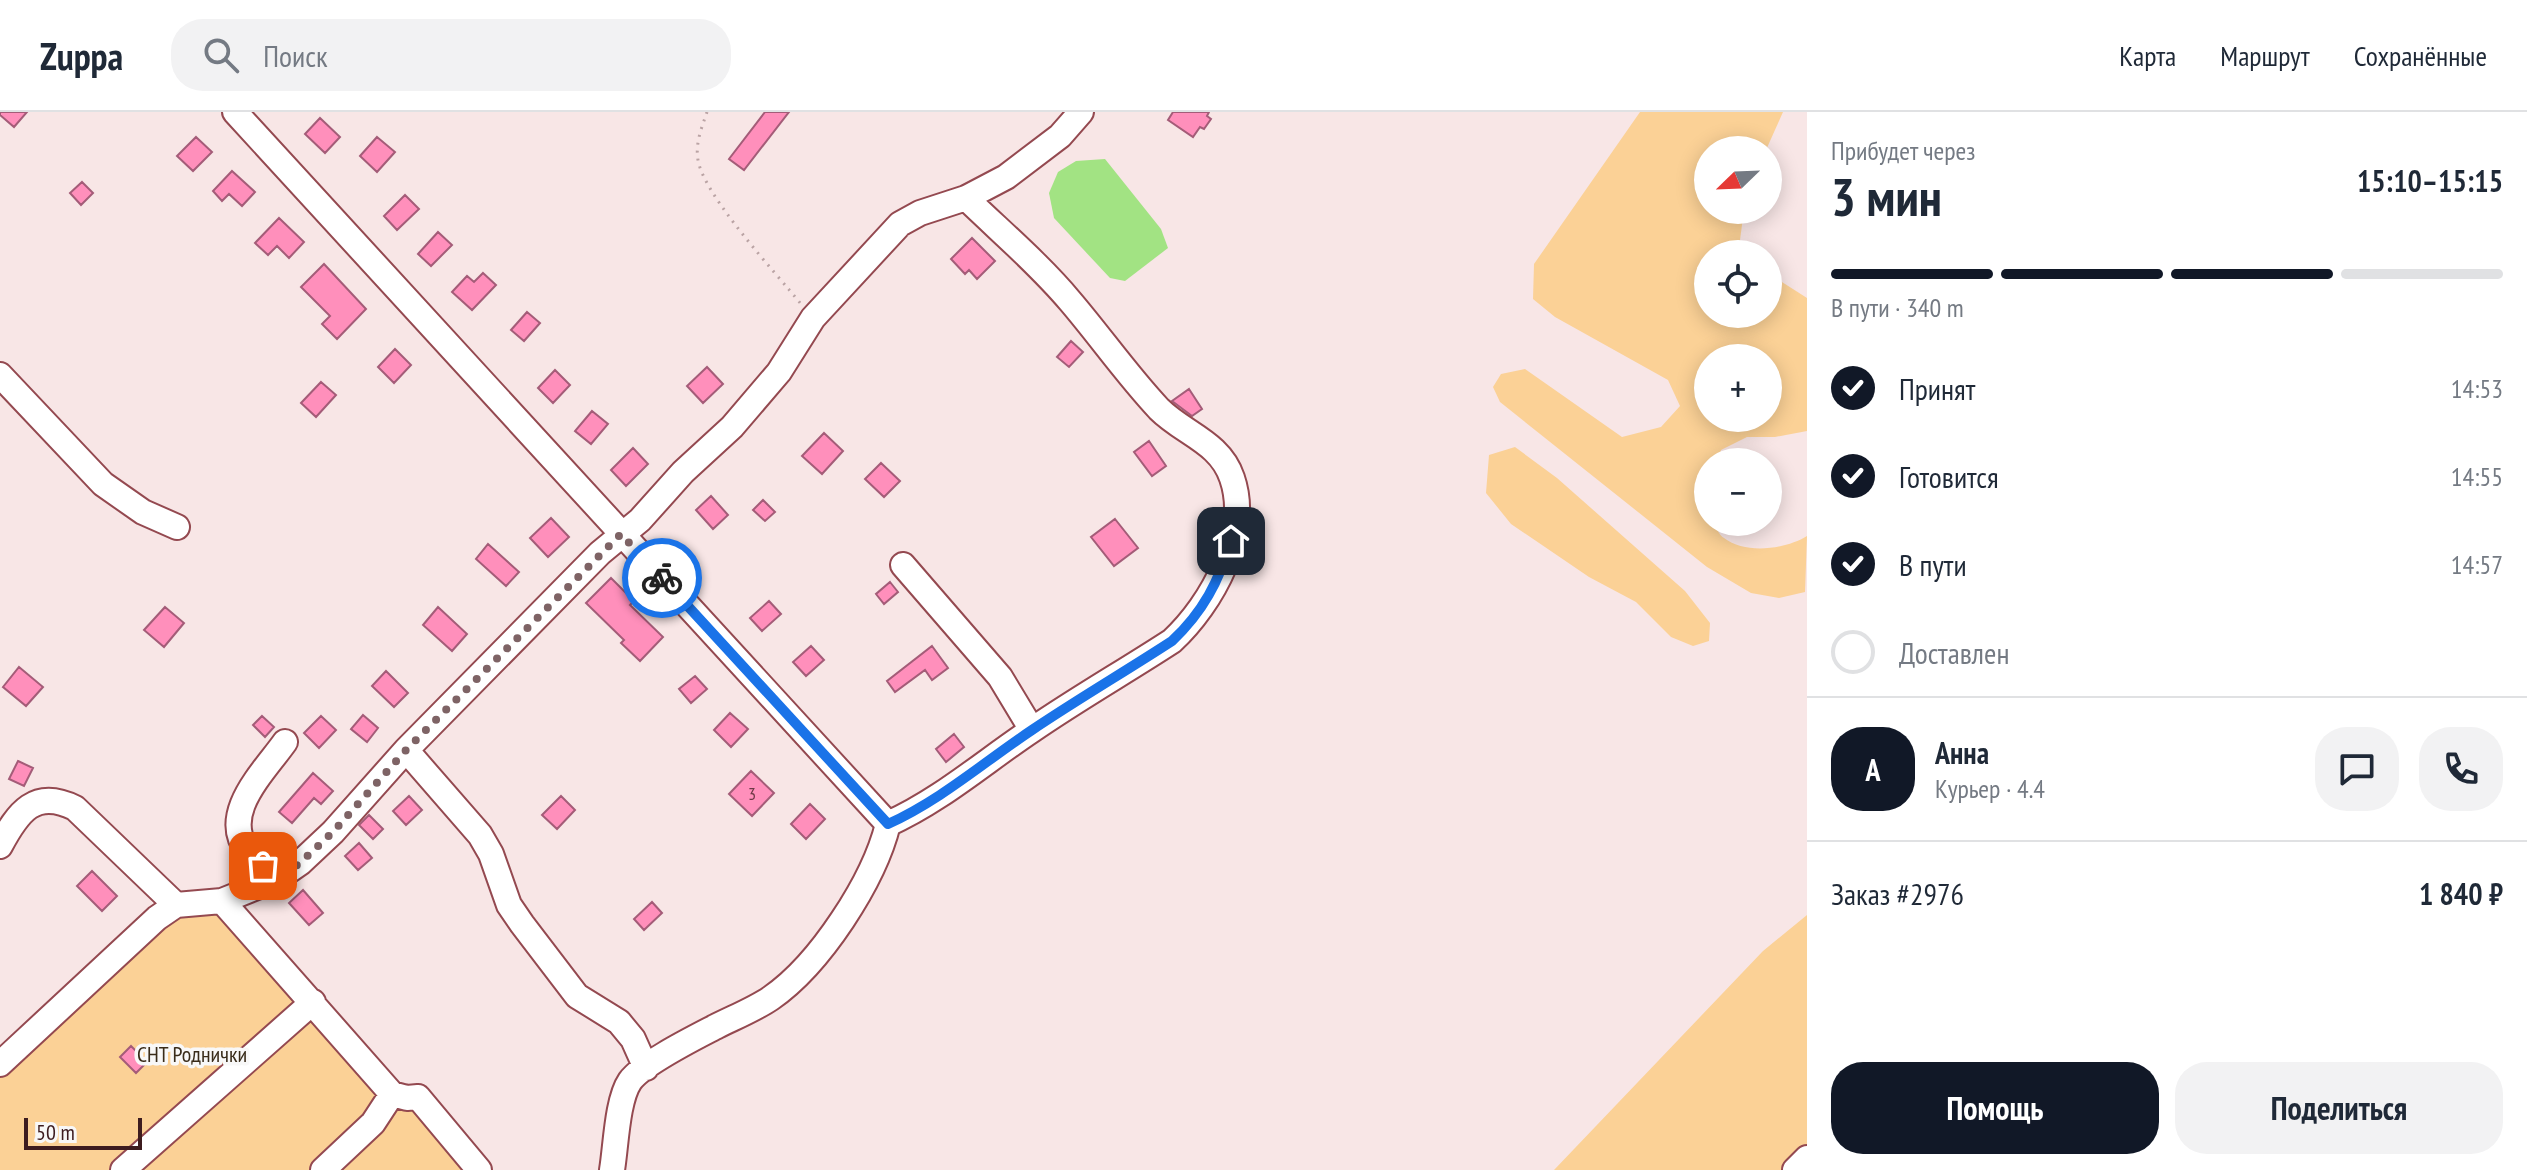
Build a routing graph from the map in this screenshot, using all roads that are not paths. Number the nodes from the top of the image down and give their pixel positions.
1 (235, 112) edge
2 (1081, 112) edge
3 (966, 198) junction
4 (0, 375) edge
5 (177, 527) dead end
6 (621, 534) junction
7 (903, 565) dead end
8 (1032, 730) junction
9 (285, 742) dead end
10 (406, 750) junction
11 (888, 824) junction
12 (0, 846) edge
13 (277, 879) junction
14 (222, 901) junction
15 (176, 905) junction
16 (313, 1002) junction
17 (0, 1064) edge
18 (646, 1068) junction
19 (392, 1094) junction
20 (1807, 1158) edge
21 (123, 1170) edge
22 (323, 1170) edge
23 (479, 1170) edge
24 (612, 1170) edge
25 (1795, 1170) edge

1 - 6 street
2 - 3 street
3 - 6 street
3 - 8 street
4 - 5 street
6 - 10 street
6 - 11 street
7 - 8 street
8 - 11 street
9 - 13 street
10 - 13 street
10 - 18 street
11 - 18 street
12 - 15 street
13 - 14 street
14 - 15 street
14 - 16 street
15 - 17 street
16 - 19 street
16 - 21 street
18 - 24 street
19 - 22 street
19 - 23 street
20 - 25 street

